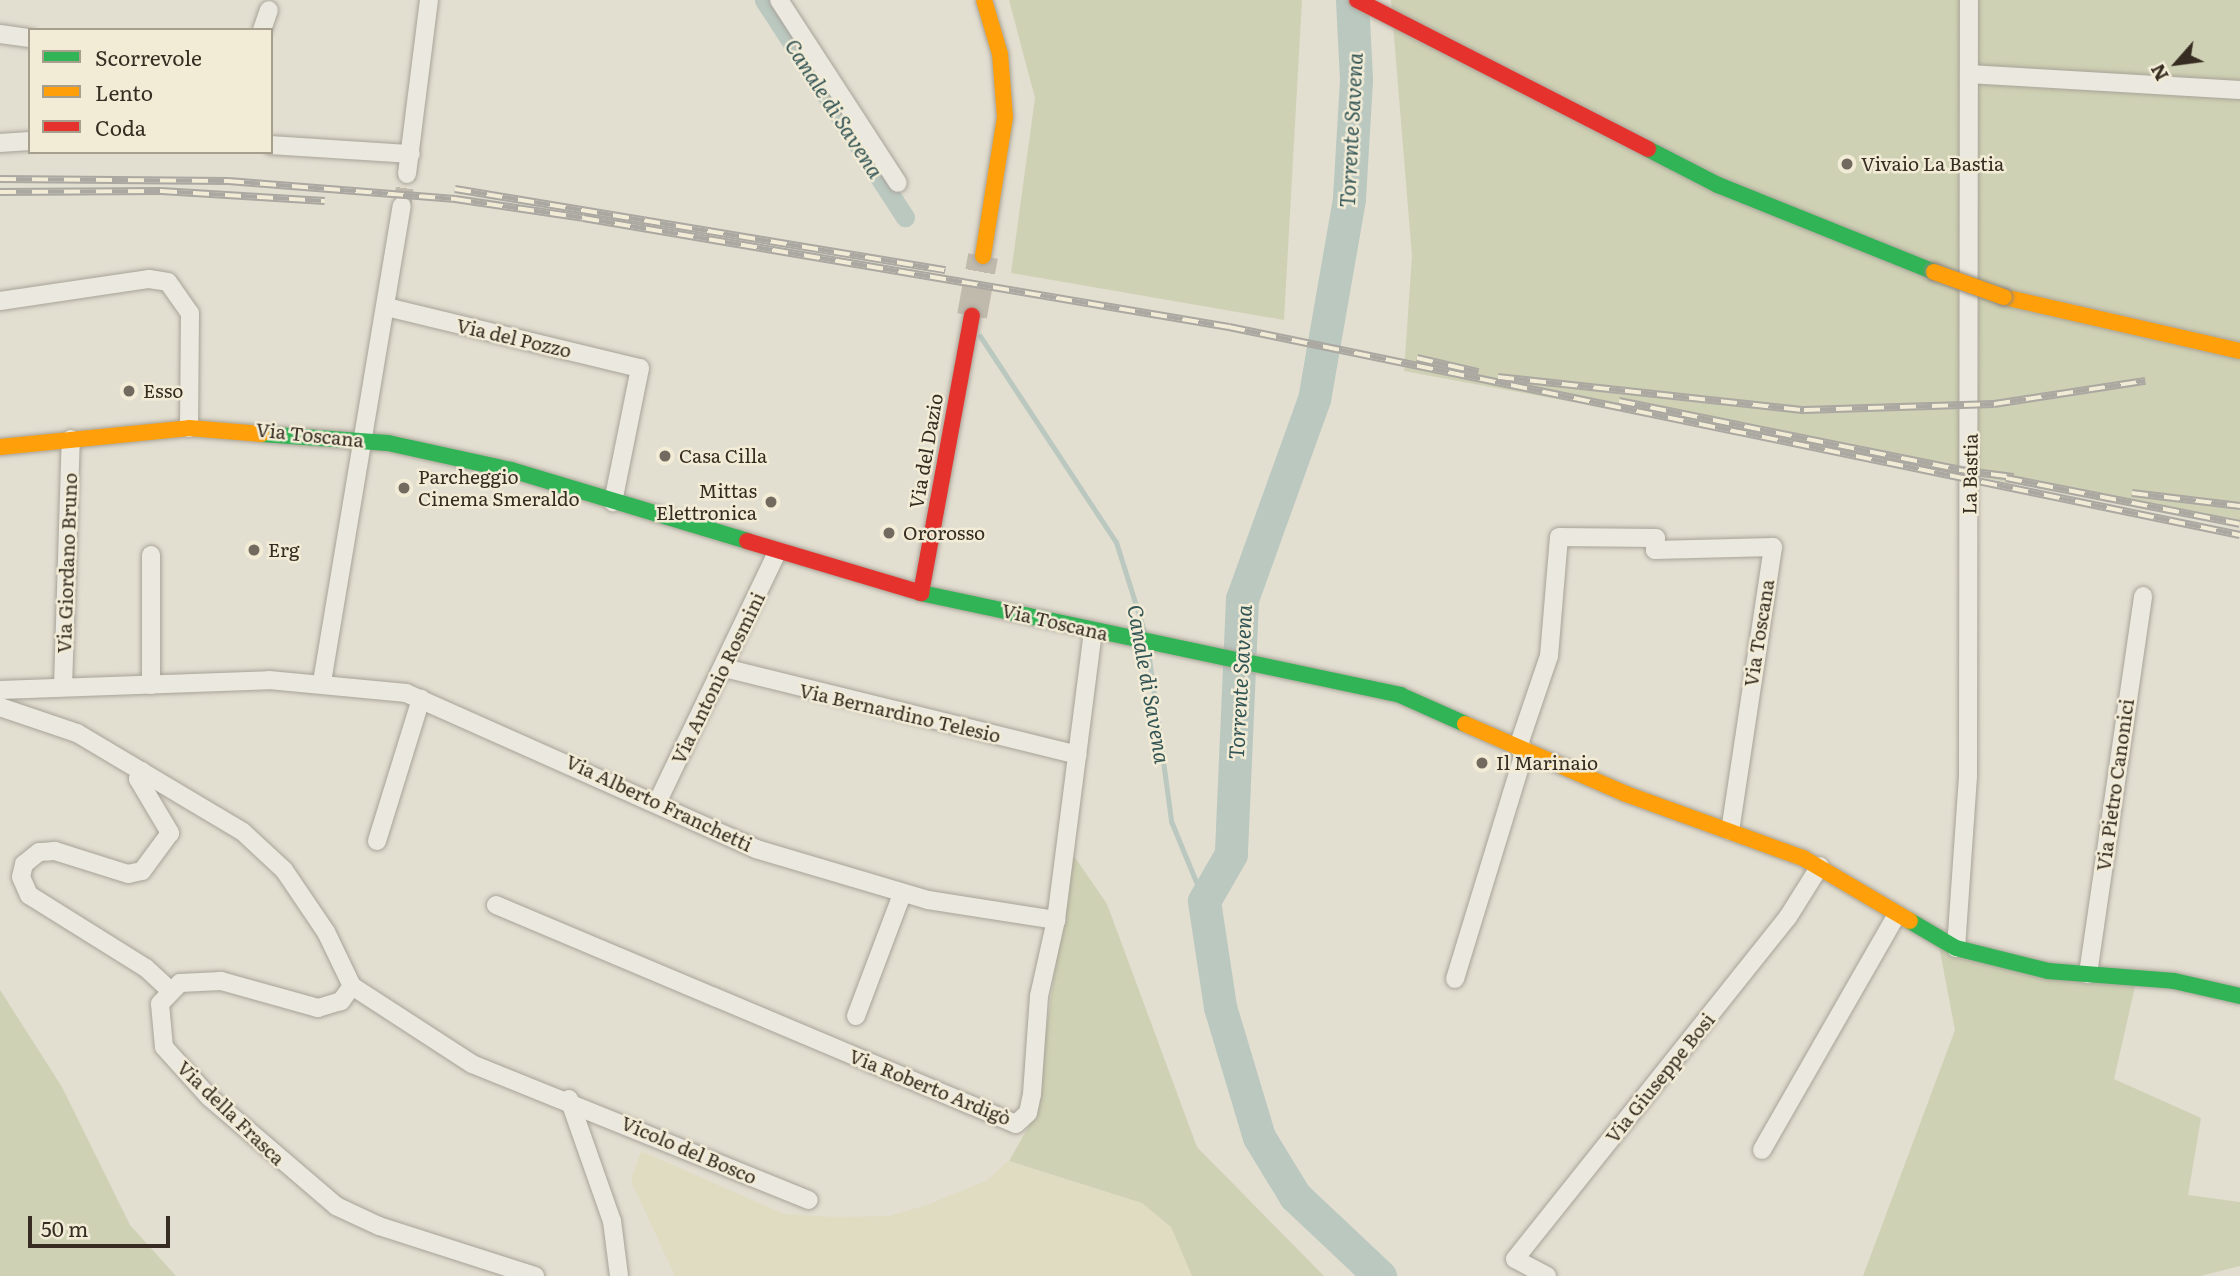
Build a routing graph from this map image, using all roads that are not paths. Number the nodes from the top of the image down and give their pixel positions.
1 (429, 0) edge
2 (779, 0) edge
3 (984, 0) edge
4 (1357, 0) edge
5 (1969, 0) edge
6 (269, 10) dead end
7 (263, 28) edge
8 (0, 34) edge
9 (28, 38) edge
10 (1969, 74) junction
11 (2240, 90) edge
12 (28, 141) edge
13 (0, 142) edge
14 (273, 145) edge
15 (411, 154) junction
16 (407, 174) tunnel mouth
17 (898, 183) dead end
18 (402, 206) tunnel mouth
19 (983, 256) tunnel mouth
20 (0, 301) edge
21 (387, 307) junction
22 (972, 316) tunnel mouth
23 (2240, 351) edge
24 (189, 428) junction
25 (71, 439) junction
26 (362, 439) junction
27 (0, 447) edge
28 (613, 502) junction
29 (777, 552) junction
30 (151, 555) dead end
31 (922, 593) junction
32 (2143, 596) dead end
33 (1093, 631) junction
34 (724, 668) junction
35 (322, 682) junction
36 (151, 685) junction
37 (63, 687) junction
38 (0, 690) edge
39 (421, 699) junction
40 (0, 707) edge
41 (1522, 749) junction
42 (1077, 755) junction
43 (142, 771) junction
44 (657, 803) junction
45 (1730, 831) junction
46 (377, 841) dead end
47 (1820, 866) junction
48 (902, 894) junction
49 (496, 905) dead end
50 (1896, 916) junction
51 (1056, 920) junction
52 (1956, 948) junction
53 (2088, 974) junction
54 (1455, 979) dead end
55 (352, 986) junction
56 (171, 991) junction
57 (2240, 996) edge
58 (856, 1016) dead end
59 (569, 1099) junction
60 (1762, 1150) dead end
61 (809, 1200) dead end
62 (535, 1276) edge
63 (618, 1276) edge
64 (1547, 1276) edge

1 - 15 street
2 - 17 street
3 - 19 main road
4 - 23 main road, bridge
5 - 10 street, La Bastia
6 - 7 street
8 - 9 street
10 - 11 street
10 - 52 street, La Bastia
12 - 13 street
14 - 15 street
15 - 16 street
18 - 21 street
20 - 24 street
21 - 26 street
21 - 28 street, Via del Pozzo
22 - 31 main road, Via del Dazio
24 - 25 main road, Via Toscana
24 - 26 main road, Via Toscana
25 - 27 main road, Via Toscana
25 - 37 street, Via Giordano Bruno
26 - 28 main road, Via Toscana
26 - 35 street
28 - 29 main road, Via Toscana
29 - 31 main road, Via Toscana
29 - 34 street, Via Antonio Rosmini
30 - 36 street
31 - 33 main road, Via Toscana
32 - 53 street, Via Pietro Canonici
33 - 41 main road, Via Toscana
33 - 42 street, Via Roberto Ardigò
34 - 42 street, Via Bernardino Telesio
34 - 44 street, Via Antonio Rosmini
35 - 36 street, Via Alberto Franchetti
35 - 39 street, Via Alberto Franchetti
36 - 37 street, Via Alberto Franchetti
37 - 38 street, Via Alberto Franchetti
39 - 44 street, Via Alberto Franchetti
39 - 46 street
40 - 43 street
41 - 45 main road, Via Toscana
41 - 45 street, Via Toscana
41 - 54 street
42 - 51 street, Via Roberto Ardigò
43 - 55 street
43 - 56 street
44 - 48 street, Via Alberto Franchetti
45 - 47 main road, Via Toscana
47 - 50 main road, Via Toscana
47 - 64 street, Via Giuseppe Bosi
48 - 51 street, Via Alberto Franchetti
48 - 58 street
49 - 51 street, Via Roberto Ardigò
50 - 52 main road, Via Toscana
50 - 60 street
52 - 53 main road, Via Toscana
53 - 57 main road, Via Toscana
55 - 56 street
55 - 59 street, Vicolo del Bosco
56 - 62 street, Via della Frasca
59 - 61 street, Vicolo del Bosco
59 - 63 street

